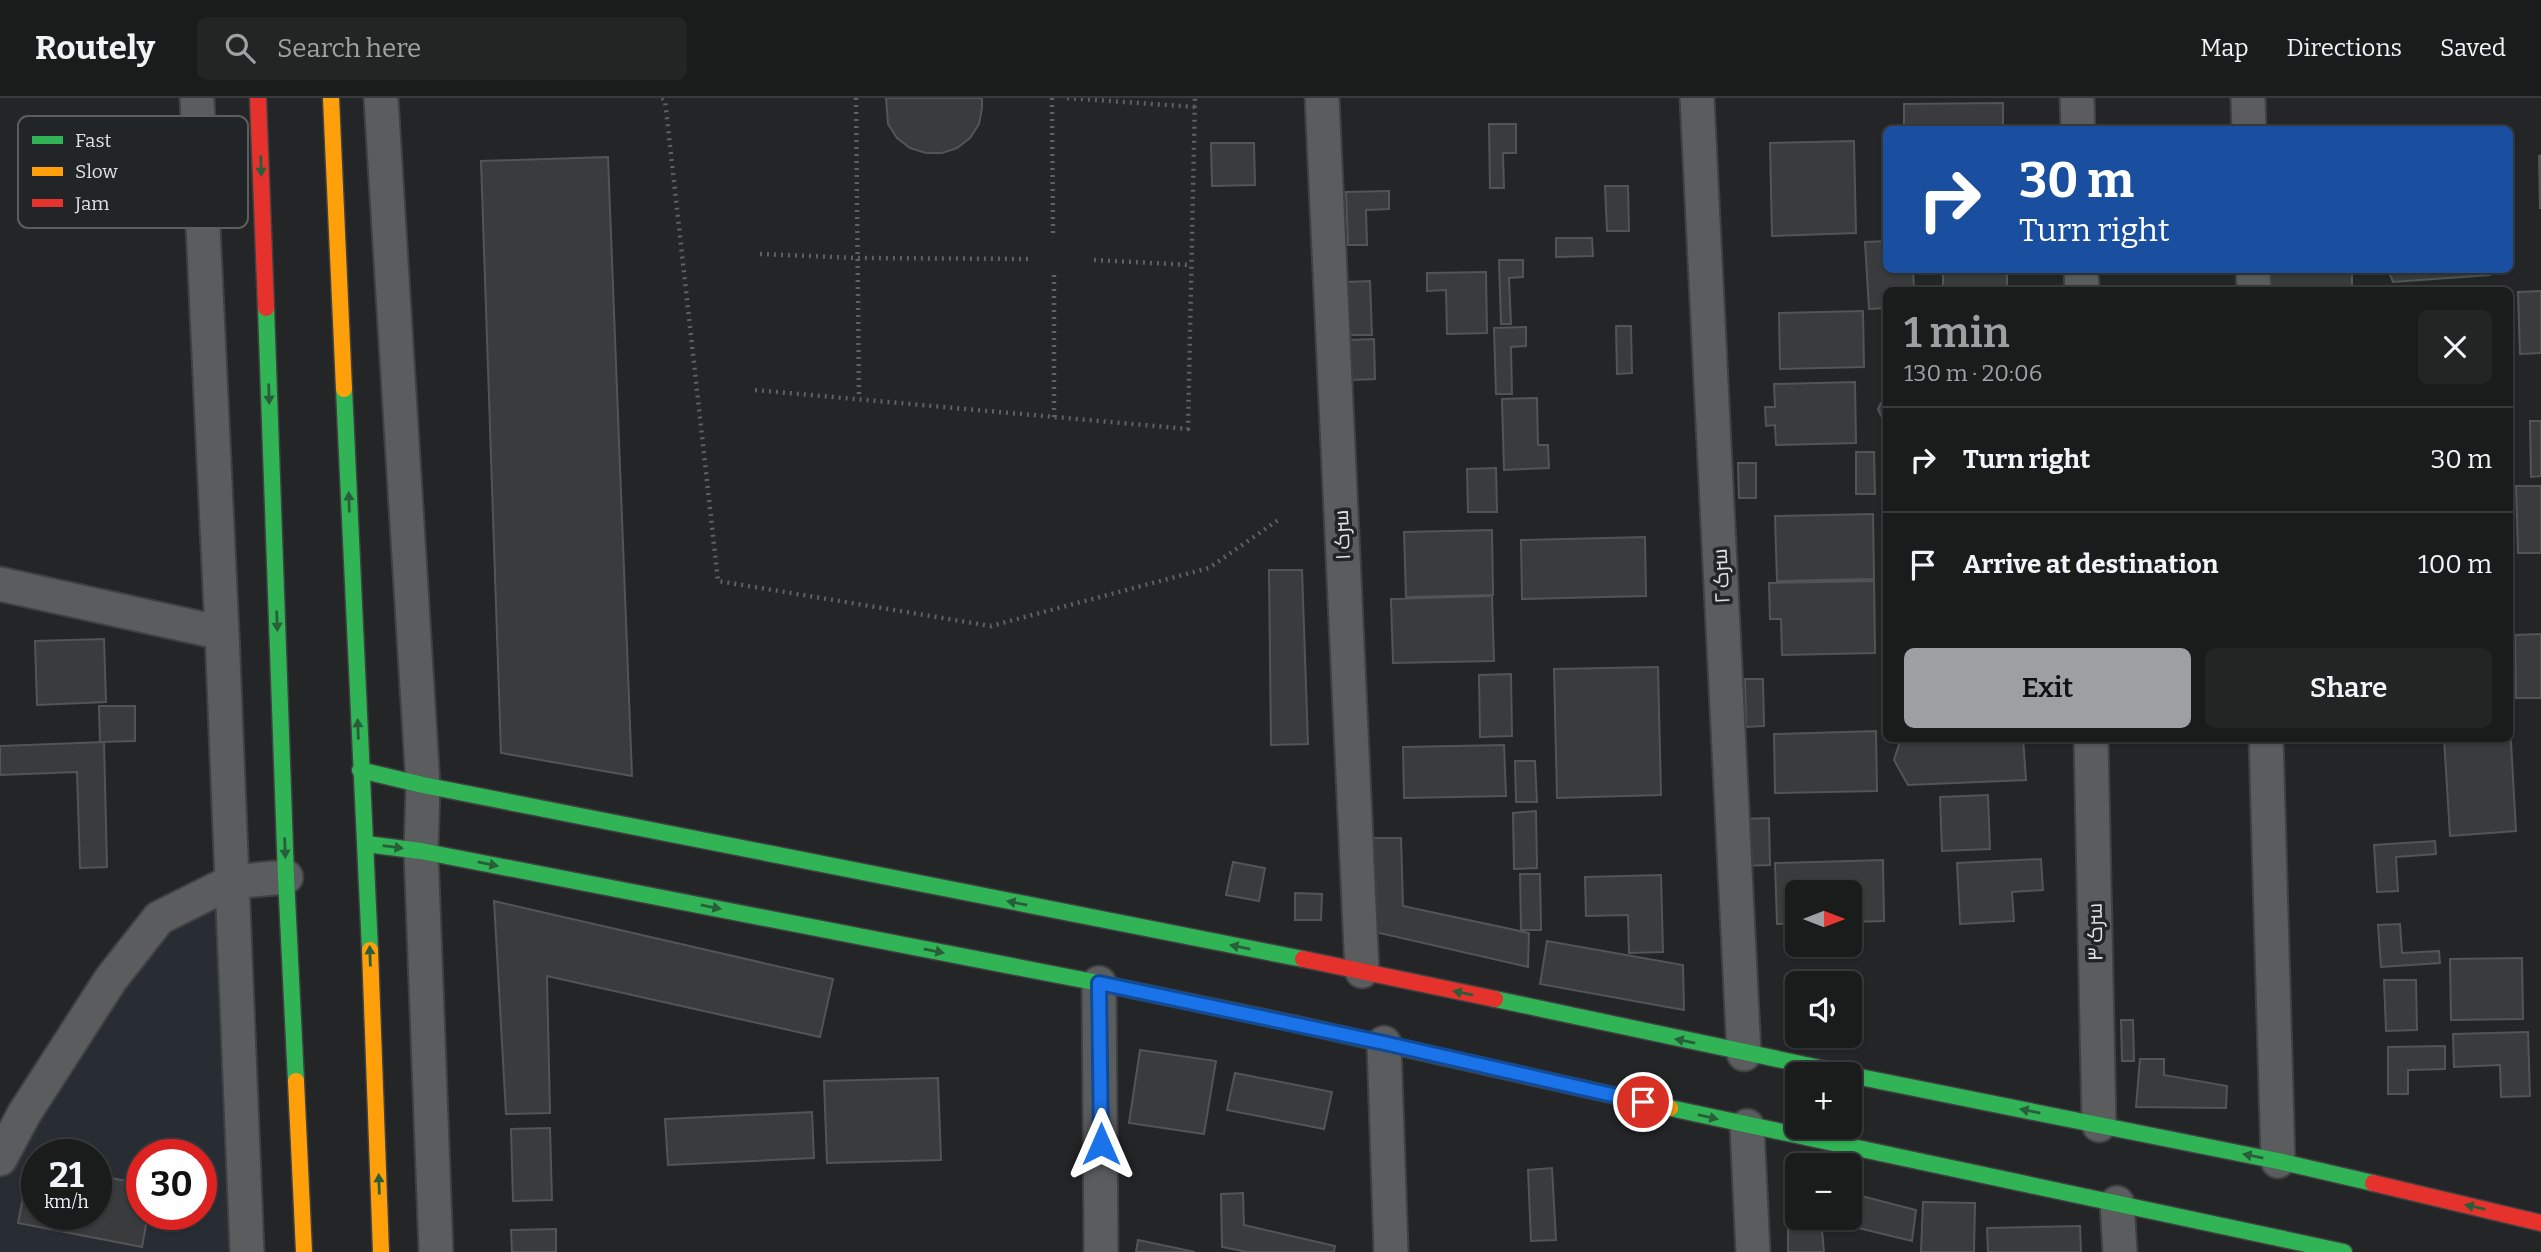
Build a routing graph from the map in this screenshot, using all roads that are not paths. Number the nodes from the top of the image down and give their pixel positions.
1 (197, 98) edge
2 (258, 98) edge
3 (331, 98) edge
4 (381, 98) edge
5 (1322, 98) edge
6 (1697, 98) edge
7 (2077, 98) edge
8 (2248, 98) edge
9 (198, 116) edge
10 (2078, 126) edge
11 (2249, 126) edge
12 (203, 228) edge
13 (0, 584) edge
14 (222, 633) junction
15 (2091, 742) edge
16 (2266, 742) edge
17 (360, 770) junction
18 (423, 785) junction
19 (366, 844) junction
20 (421, 851) junction
21 (286, 877) junction
22 (231, 881) junction
23 (1362, 971) junction
24 (1099, 983) junction
25 (1384, 1043) junction
26 (1744, 1054) junction
27 (1785, 1062) edge
28 (1862, 1078) edge
29 (12, 1113) edge
30 (2099, 1125) junction
31 (1747, 1126) junction
32 (0, 1159) edge
33 (2278, 1161) junction
34 (2117, 1203) junction
35 (2541, 1223) edge
36 (2275, 1244) edge
37 (247, 1252) edge
38 (304, 1252) edge
39 (381, 1252) edge
40 (436, 1252) edge
41 (1101, 1252) edge
42 (1391, 1252) edge
43 (1753, 1252) edge
44 (2120, 1252) edge
45 (2344, 1252) edge

1 - 9 street
2 -> 21 main road
17 -> 3 main road
4 - 18 street
5 - 23 street, سرک ۱
6 - 26 street, سرک ۲
7 - 10 street
8 - 11 street
12 - 14 street
13 - 14 street
14 - 22 street
15 - 30 street, سرک ۳
16 - 33 street
17 - 18 main road
17 - 19 main road
18 - 20 street
23 -> 18 main road
19 -> 20 main road
39 -> 19 main road
20 -> 24 main road
20 - 40 street
21 - 22 street
21 - 38 main road
22 - 29 street
22 - 37 street
26 -> 23 main road
24 - 25 main road
24 - 41 street
25 -> 31 main road
25 - 42 street
26 - 27 main road
30 -> 28 main road
29 - 32 street
33 -> 30 main road
31 - 34 main road
31 - 43 street
35 -> 33 main road
34 - 36 main road
34 - 44 street
36 - 45 main road

